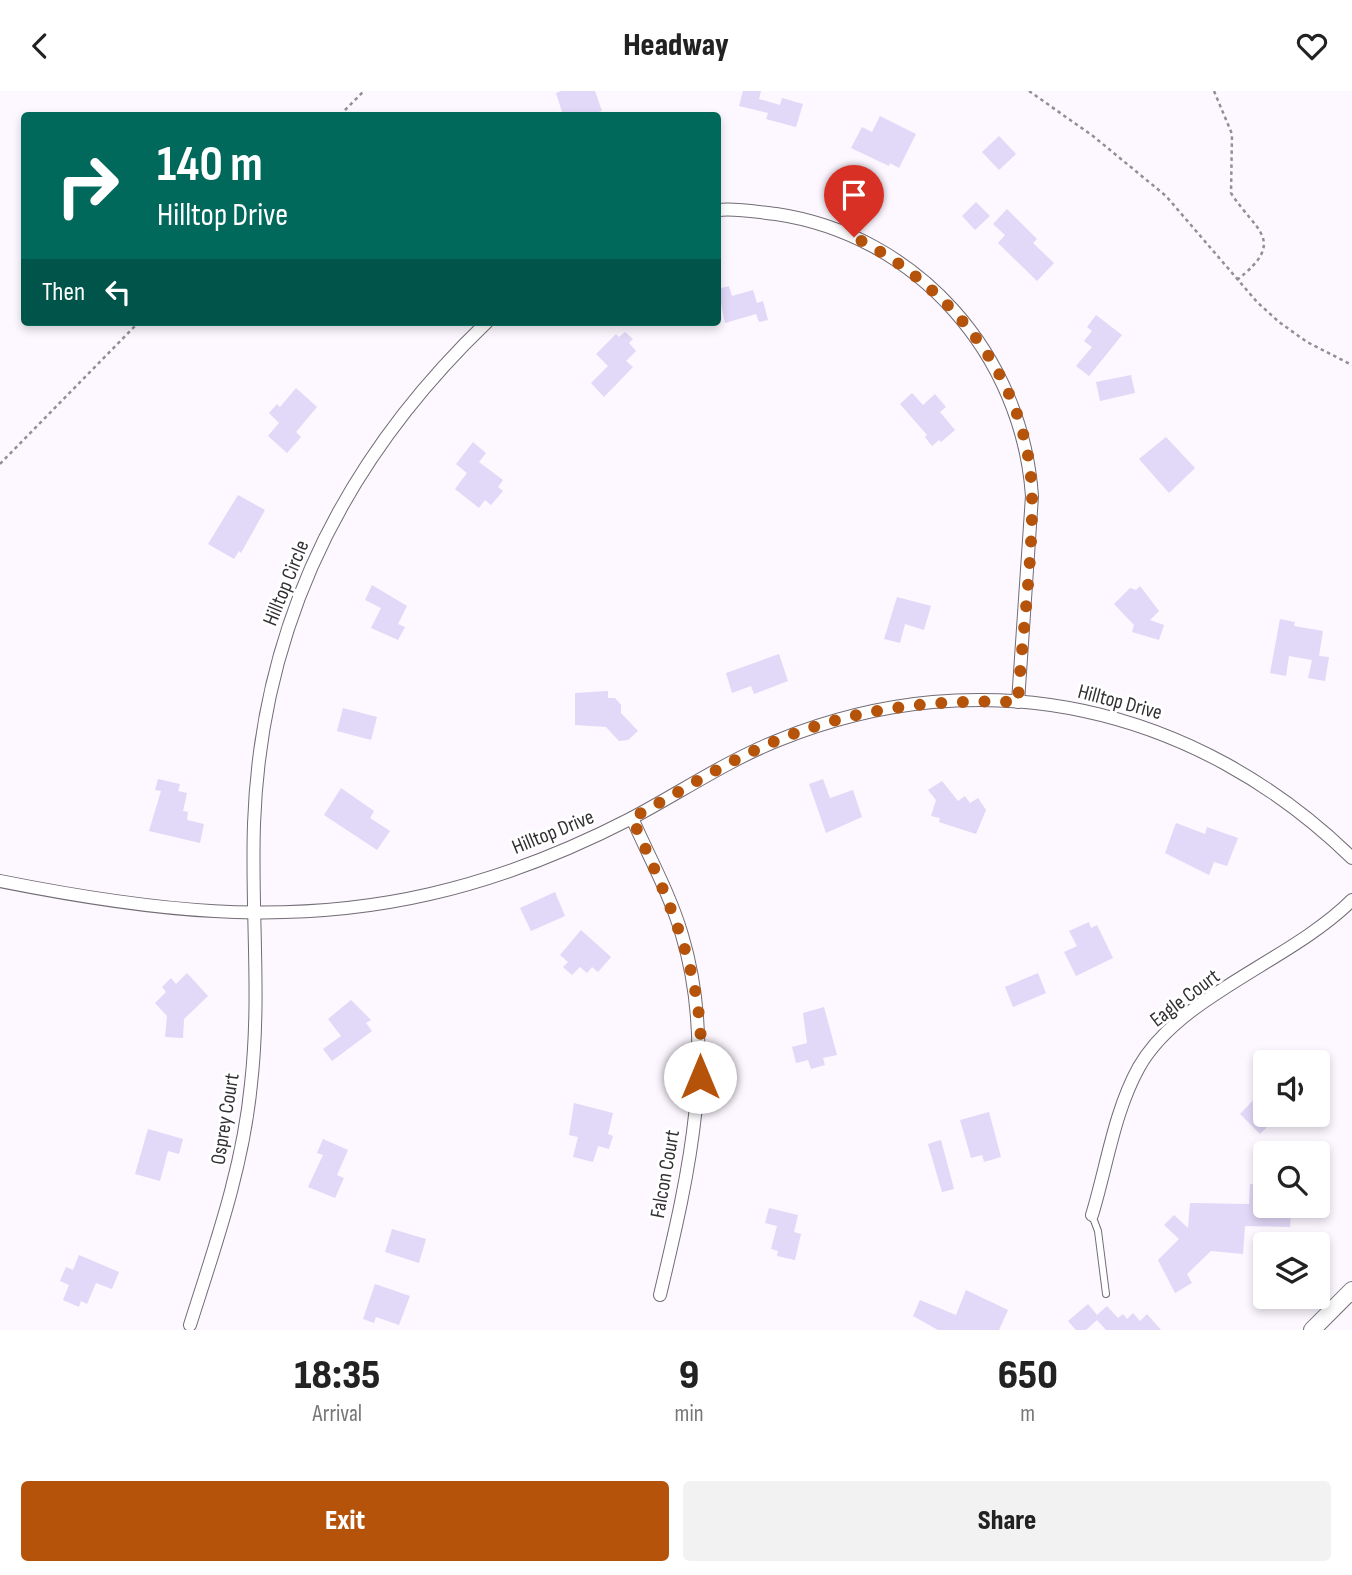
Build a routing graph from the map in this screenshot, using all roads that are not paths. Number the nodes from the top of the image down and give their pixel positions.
1 (721, 210) edge
2 (483, 326) edge
3 (1018, 702) junction
4 (632, 818) junction
5 (1352, 858) edge
6 (0, 881) edge
7 (1352, 900) edge
8 (256, 912) junction
9 (1093, 1215) joint
10 (1352, 1290) edge
11 (1106, 1294) dead end
12 (660, 1295) dead end
13 (190, 1325) dead end
14 (1312, 1330) edge

1 - 3 street
2 - 8 street, Hilltop Circle
3 - 4 street, Hilltop Drive
3 - 5 street, Hilltop Drive
4 - 8 street, Hilltop Drive
4 - 12 street, Falcon Court
6 - 8 street, Hilltop Drive
7 - 9 street, Eagle Court
8 - 13 street, Osprey Court
9 - 11 lane
10 - 14 street

